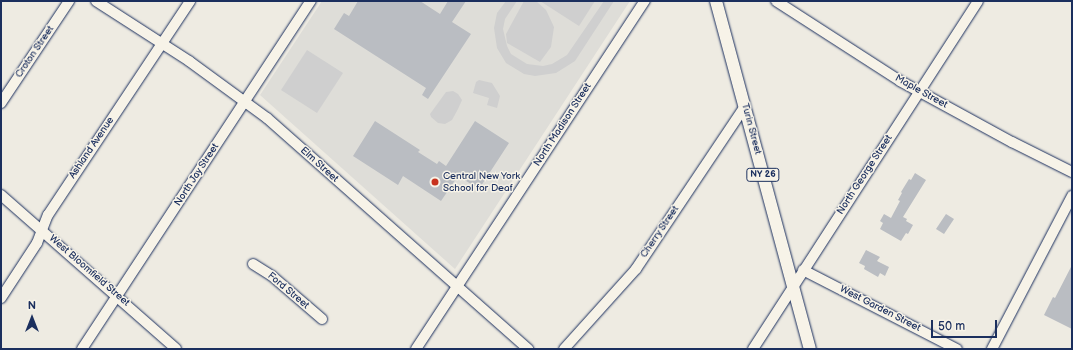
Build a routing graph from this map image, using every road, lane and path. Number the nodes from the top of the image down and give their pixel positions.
1 (69, 1) edge
2 (96, 1) edge
3 (190, 1) edge
4 (311, 1) edge
5 (645, 1) edge
6 (716, 1) edge
7 (776, 1) edge
8 (978, 1) edge
9 (162, 44) junction
10 (920, 92) junction
11 (245, 101) junction
12 (1, 103) edge
13 (744, 106) junction
14 (1072, 172) edge
15 (1, 195) edge
16 (1072, 196) edge
17 (42, 230) junction
18 (254, 264) dead end
19 (803, 270) junction
20 (794, 284) junction
21 (459, 286) junction
22 (117, 296) junction
23 (1, 298) edge
24 (322, 320) dead end
25 (82, 349) edge
26 (176, 349) edge
27 (416, 349) edge
28 (528, 349) edge
29 (564, 349) edge
30 (753, 349) edge
31 (810, 349) edge
32 (957, 349) edge
33 (992, 349) edge

1 - 12 street, Croton Street
2 - 9 street, Elm Street
3 - 9 street, Ashland Avenue
4 - 11 street, North Jay Street
5 - 21 street, North Madison Street
6 - 13 main road, Turin Street / NY 26
7 - 10 street, Maple Street
8 - 10 street, North George Street
9 - 11 street, Elm Street
9 - 17 street, Ashland Avenue
10 - 14 street, Maple Street
10 - 19 street, North George Street
11 - 21 street, Elm Street
11 - 22 street, North Jay Street
13 - 20 main road, Turin Street / NY 26
13 - 29 street, Cherry Street
15 - 17 street, West Bloomfield Street
16 - 33 street
17 - 22 street, West Bloomfield Street
17 - 23 street, Ashland Avenue
18 - 24 street, Ford Street
19 - 20 street, North George Street
19 - 32 street, West Garden Street
20 - 30 street, North George Street
20 - 31 main road, Turin Street / NY 26
21 - 27 street, North Madison Street
21 - 28 street, Elm Street
22 - 25 street, North Jay Street
22 - 26 street, West Bloomfield Street

